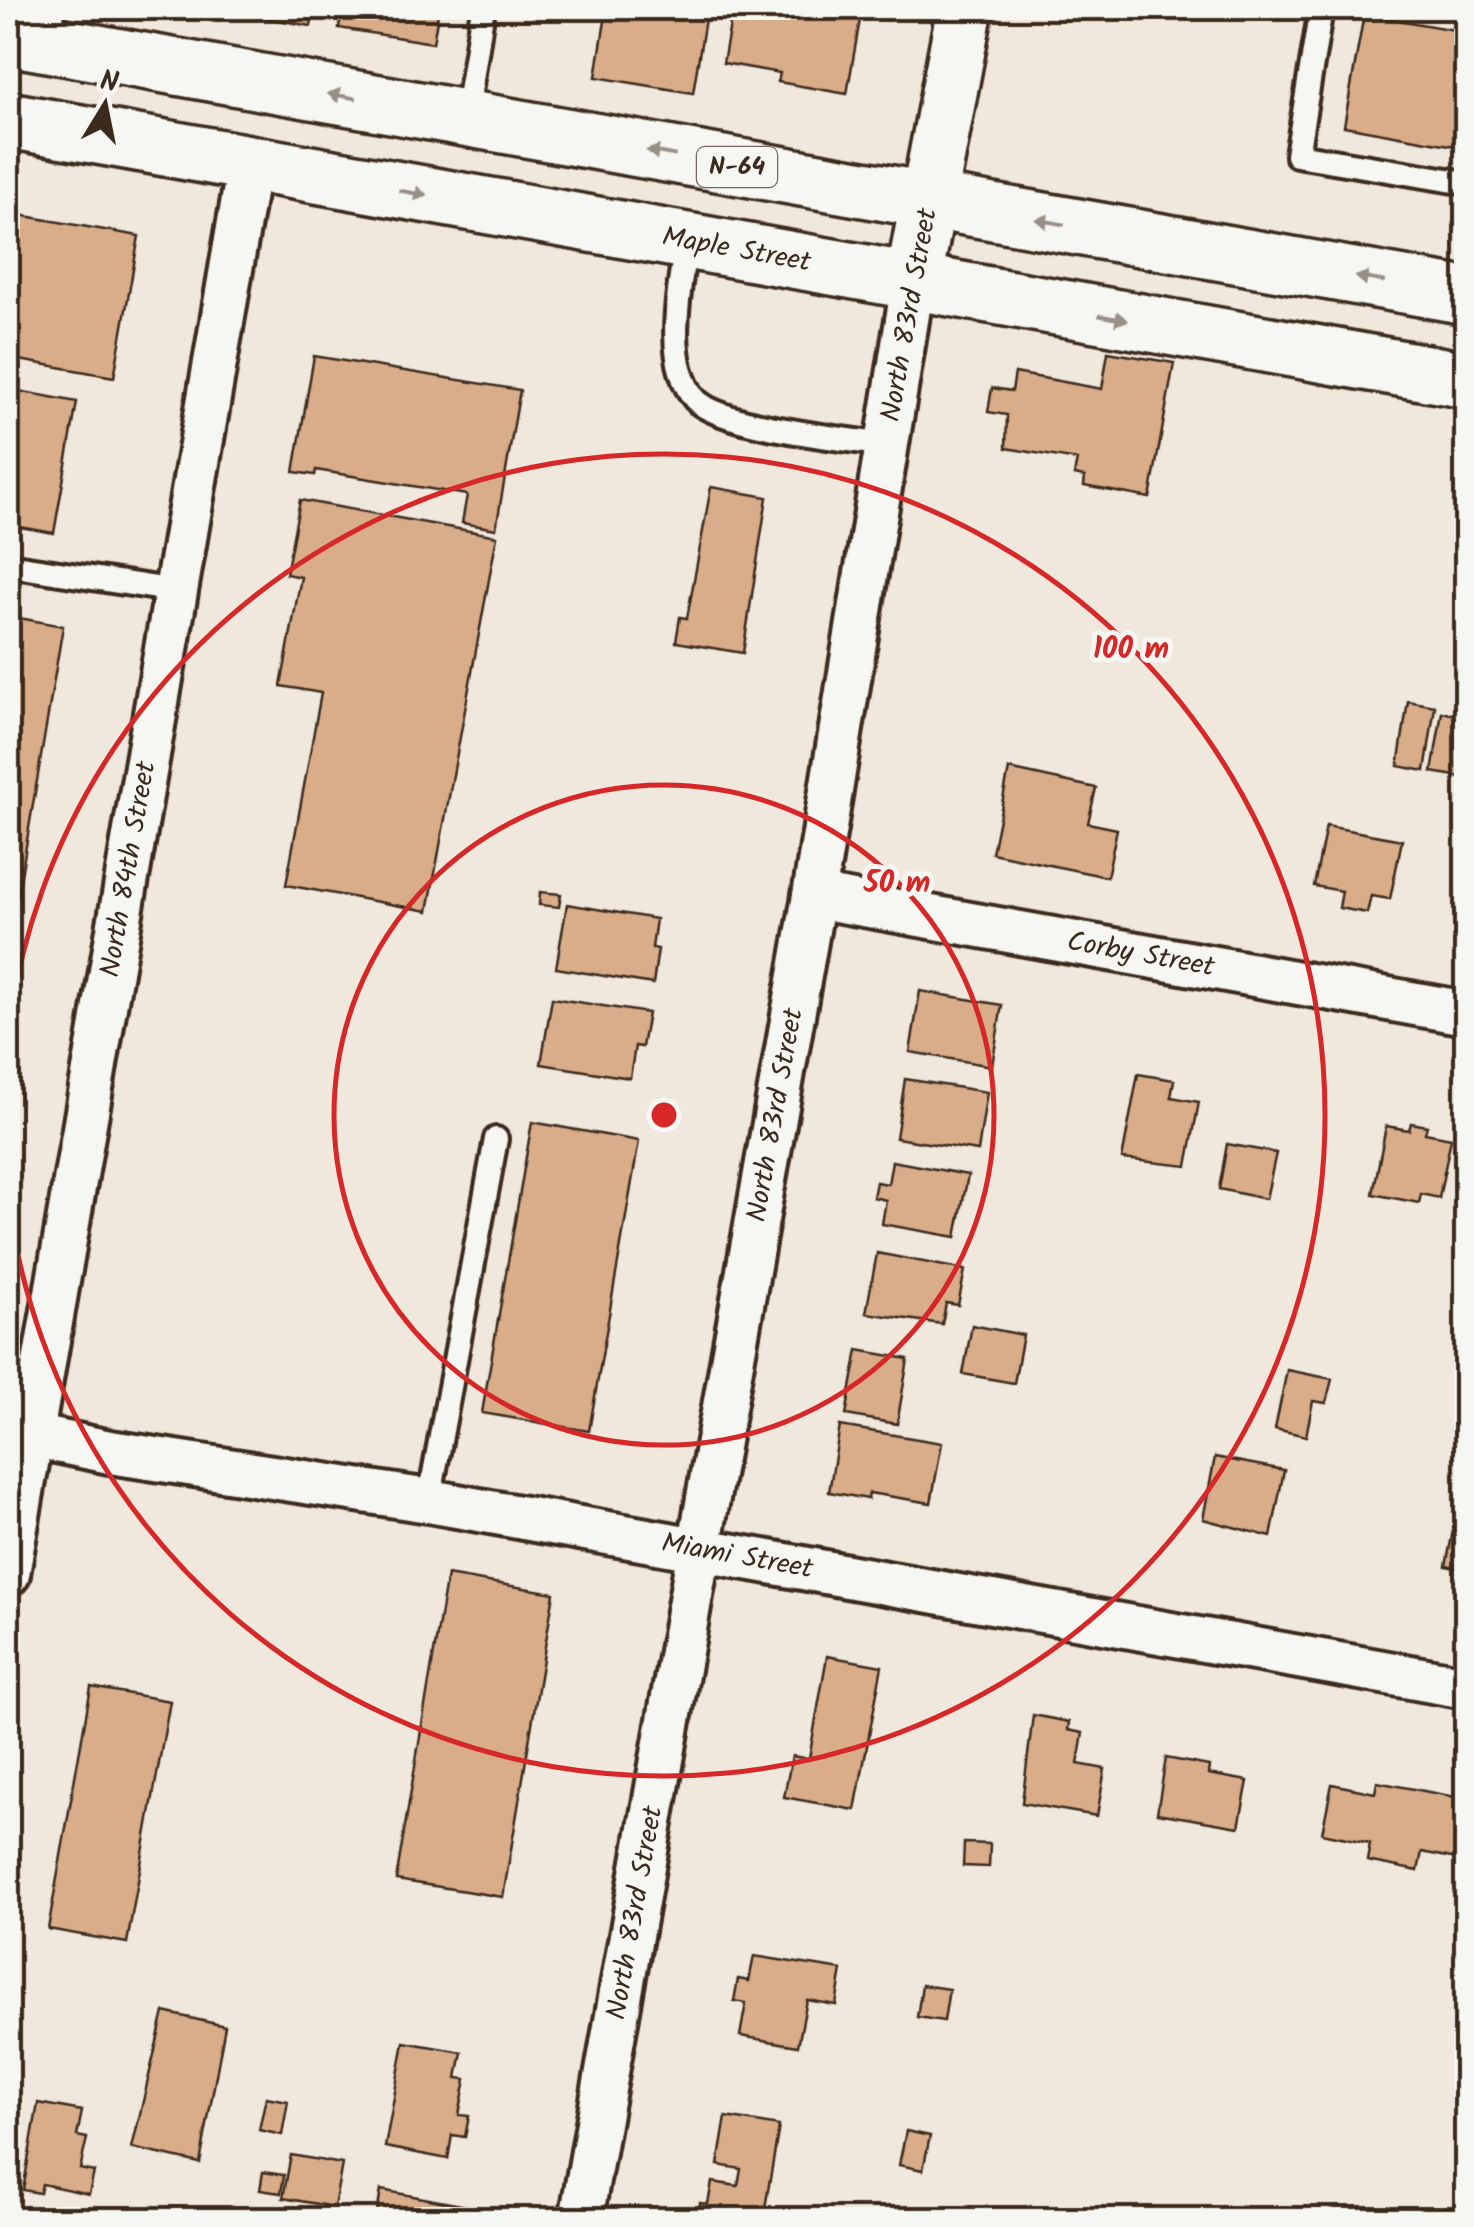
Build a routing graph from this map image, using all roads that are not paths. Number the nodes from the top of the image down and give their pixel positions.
1 (483, 8) edge
2 (965, 8) edge
3 (1318, 8) edge
4 (30, 29) edge
5 (466, 118) junction
6 (8, 120) edge
7 (249, 164) junction
8 (1466, 183) edge
9 (929, 201) junction
10 (686, 242) junction
11 (913, 283) junction
12 (1466, 296) edge
13 (1466, 380) edge
14 (888, 445) junction
15 (8, 566) edge
16 (176, 591) junction
17 (814, 896) junction
18 (1466, 1013) edge
19 (496, 1139) dead end
20 (20, 1434) edge
21 (429, 1501) junction
22 (698, 1552) junction
23 (8, 1574) edge
24 (1466, 1687) edge
25 (581, 2220) edge

1 - 5 lane
2 - 9 main road, North 83rd Street
3 - 8 lane
5 -> 4 main road, N-64
9 -> 5 main road, N-64
6 - 7 main road, Maple Street
7 -> 10 main road, Maple Street
7 - 16 street, North 84th Street
9 - 11 main road, North 83rd Street
12 -> 9 main road, N-64
10 - 11 main road, Maple Street
10 - 14 lane
11 -> 13 main road, Maple Street
11 - 14 street, North 83rd Street
14 - 17 street, North 83rd Street
15 - 16 lane
16 - 20 street, North 84th Street
17 - 18 street, Corby Street
17 - 22 street, North 83rd Street
19 - 21 lane
20 - 21 street, Miami Street
20 - 23 street, North 84th Street
21 - 22 street, Miami Street
22 - 24 street, Miami Street
22 - 25 street, North 83rd Street

